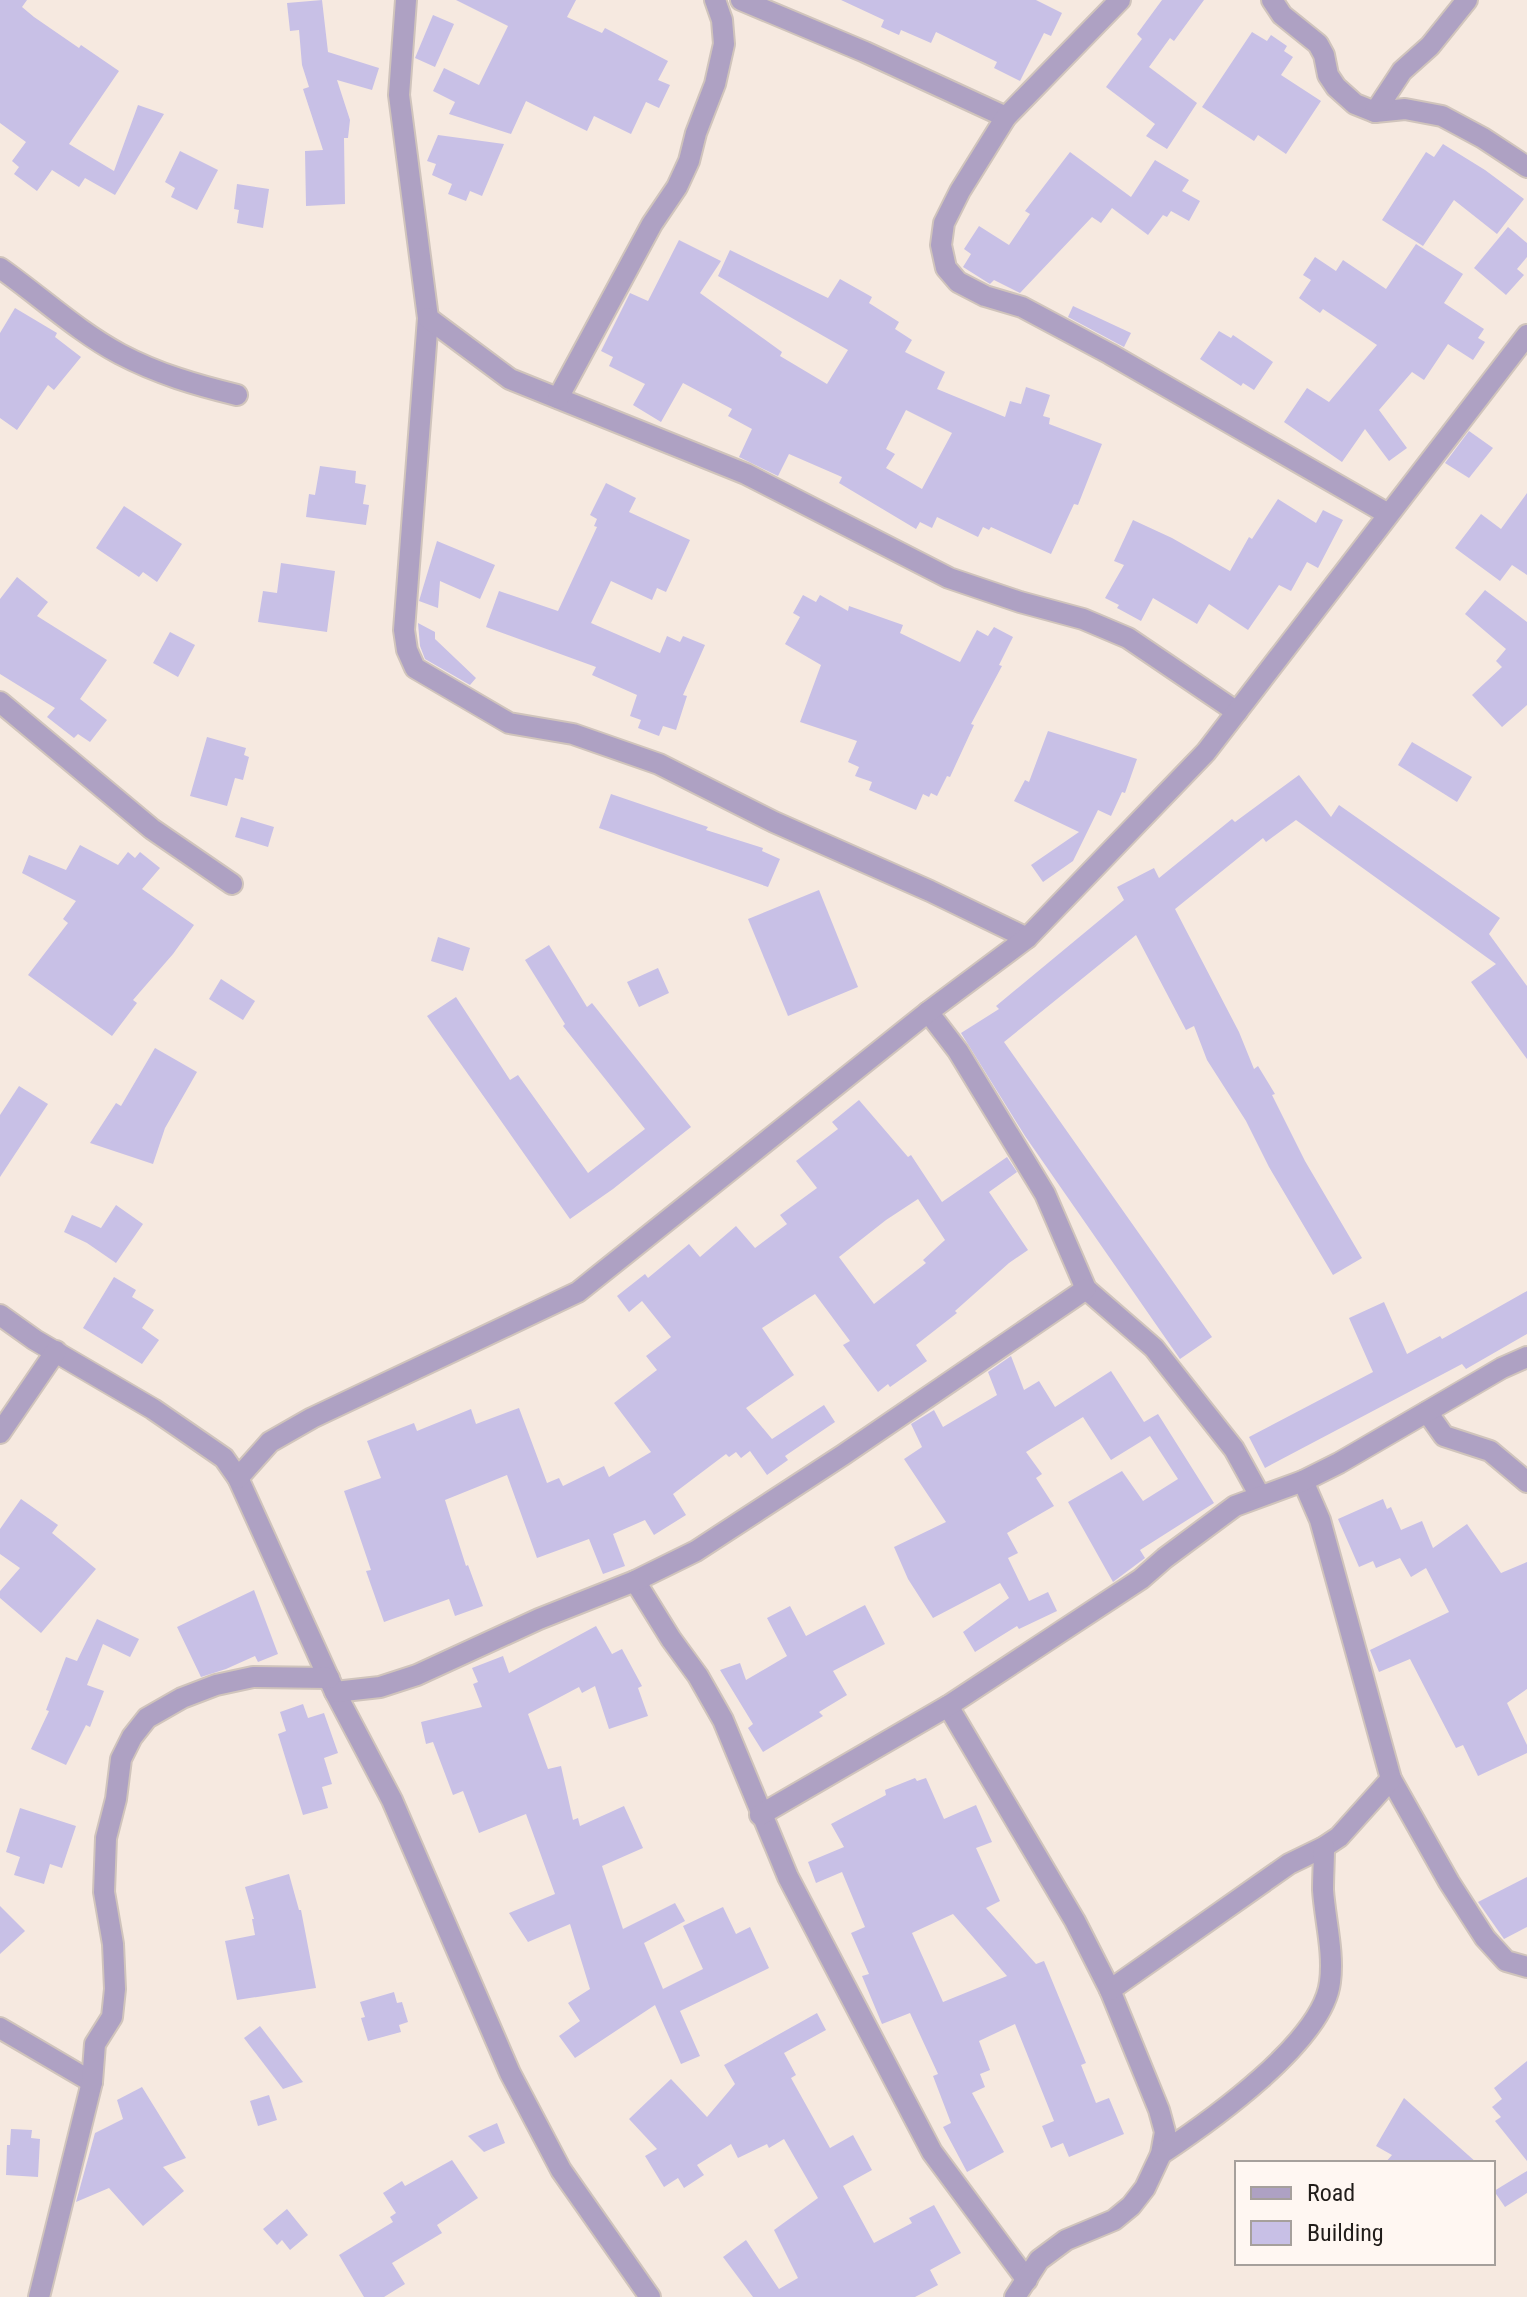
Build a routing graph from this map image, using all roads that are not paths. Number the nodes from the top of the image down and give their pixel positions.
1 (406, 0) edge
2 (715, 0) edge
3 (741, 0) edge
4 (1120, 0) edge
5 (1272, 0) edge
6 (1467, 0) edge
7 (1375, 112) junction
8 (1006, 117) junction
9 (1524, 160) edge
10 (0, 268) edge
11 (428, 318) junction
12 (1527, 335) edge
13 (237, 395) dead end
14 (558, 398) junction
15 (1388, 514) junction
16 (0, 702) edge
17 (1237, 712) junction
18 (232, 884) dead end
19 (1027, 938) junction
20 (928, 1012) junction
21 (1086, 1289) junction
22 (0, 1315) edge
23 (56, 1351) junction
24 (1527, 1357) edge
25 (1427, 1412) junction
26 (0, 1433) edge
27 (238, 1478) junction
28 (1303, 1481) junction
29 (1527, 1482) edge
30 (1260, 1496) junction
31 (635, 1581) junction
32 (332, 1685) junction
33 (948, 1706) junction
34 (1391, 1779) junction
35 (760, 1815) junction
36 (1324, 1847) junction
37 (1527, 1967) edge
38 (1110, 1990) junction
39 (0, 2028) edge
40 (92, 2082) junction
41 (1161, 2154) junction
42 (1021, 2288) edge
43 (39, 2297) edge
44 (650, 2297) edge

1 - 11 street
2 - 14 street
3 - 8 street
4 - 8 street
5 - 7 street
6 - 7 street
7 - 9 street
8 - 15 street
10 - 13 street
11 - 14 street
11 - 19 street
12 - 15 street
14 - 17 street
15 - 17 street
16 - 18 street
17 - 19 street
19 - 20 street
20 - 21 street
20 - 27 street
21 - 30 street
21 - 31 street
22 - 23 street
23 - 26 street
23 - 27 street
24 - 25 street
25 - 28 street
25 - 29 street
27 - 32 street
28 - 30 street
28 - 34 street
30 - 33 street
31 - 32 street
31 - 35 street
32 - 40 street
32 - 44 street
33 - 35 street
33 - 38 street
34 - 36 street
34 - 37 street
35 - 42 street
36 - 38 street
36 - 41 street
38 - 41 street
39 - 40 street
40 - 43 street
41 - 42 street

